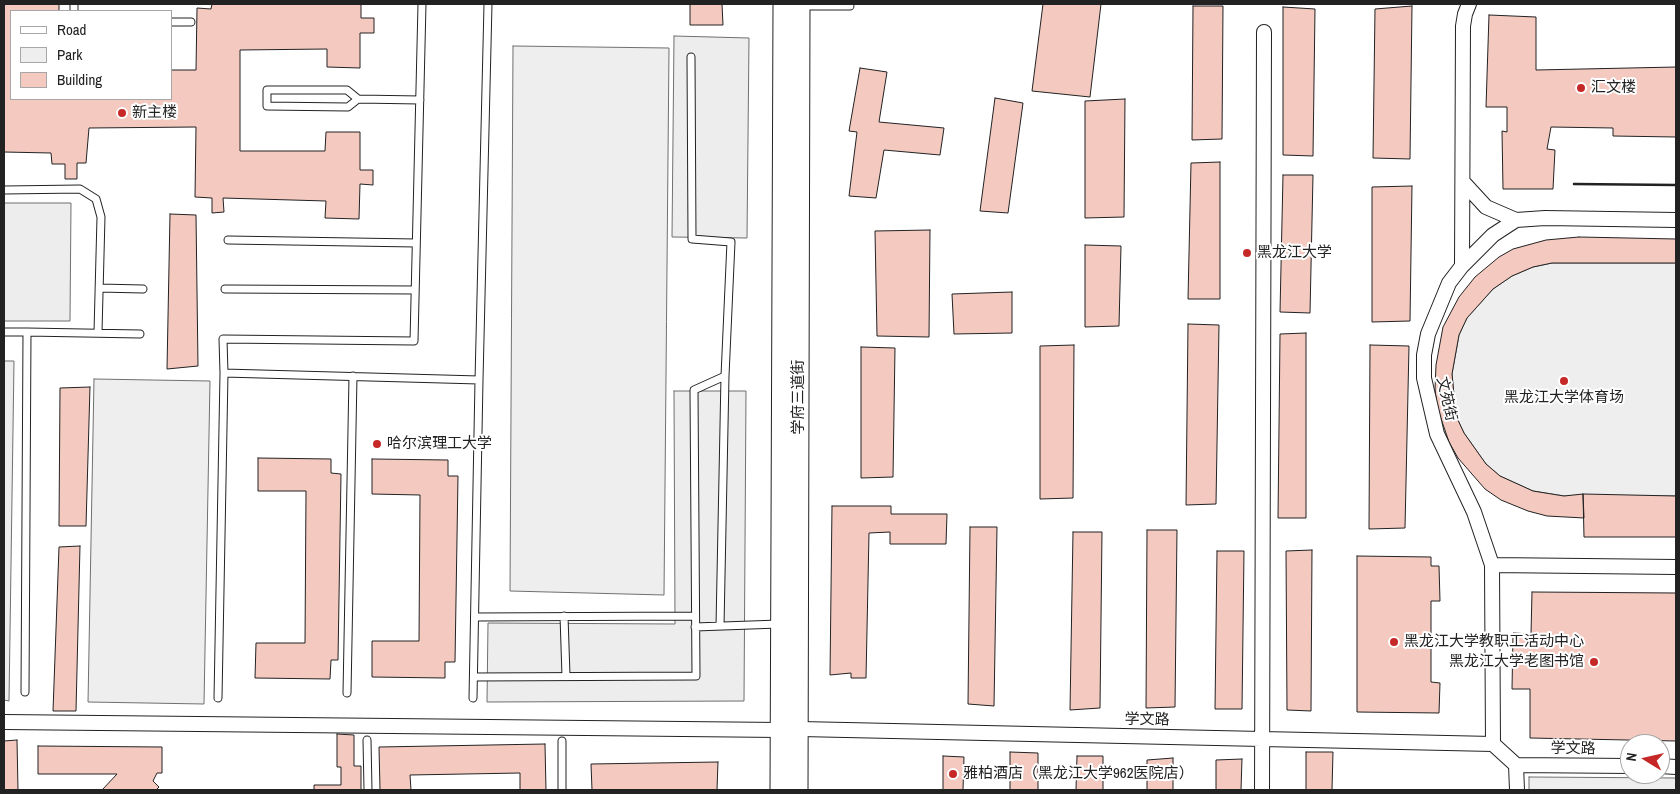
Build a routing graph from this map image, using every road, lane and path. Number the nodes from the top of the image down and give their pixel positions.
1 (422, 4) edge
2 (488, 4) edge
3 (1469, 4) edge
4 (794, 5) edge
5 (850, 6) dead end
6 (172, 22) edge
7 (191, 22) dead end
8 (1264, 32) dead end
9 (691, 57) dead end
10 (358, 99) junction
11 (420, 100) junction
12 (1463, 182) junction
13 (4, 190) edge
14 (1516, 220) junction
15 (1676, 220) edge
16 (228, 240) dead end
17 (416, 243) junction
18 (1462, 266) junction
19 (99, 288) junction
20 (143, 289) dead end
21 (225, 289) dead end
22 (415, 290) junction
23 (4, 332) edge
24 (26, 332) junction
25 (98, 332) junction
26 (140, 334) dead end
27 (224, 373) junction
28 (353, 376) junction
29 (725, 376) junction
30 (479, 380) junction
31 (1492, 565) junction
32 (1676, 567) edge
33 (564, 616) junction
34 (695, 616) junction
35 (475, 617) junction
36 (779, 624) junction
37 (720, 626) junction
38 (696, 627) junction
39 (566, 676) junction
40 (474, 677) junction
41 (25, 692) dead end
42 (347, 694) dead end
43 (218, 698) dead end
44 (473, 698) dead end
45 (4, 722) edge
46 (800, 729) junction
47 (780, 730) junction
48 (1263, 739) junction
49 (367, 740) dead end
50 (562, 741) dead end
51 (1493, 744) junction
52 (1516, 765) junction
53 (1620, 766) edge
54 (368, 790) edge
55 (562, 790) edge
56 (780, 790) edge
57 (798, 790) edge
58 (1262, 790) edge
59 (1517, 790) edge

1 - 11 lane
2 - 30 lane
3 - 12 street
4 - 5 lane
4 - 36 main road, 学府三道街
4 - 46 main road, 学府三道街
6 - 7 lane
8 - 48 street
9 - 29 lane
10 - 10 lane
10 - 11 lane
11 - 17 lane
12 - 14 street
12 - 18 street
13 - 19 lane
14 - 15 street
14 - 18 street, 文苑街
16 - 17 lane
17 - 22 lane
18 - 31 street, 文苑街
19 - 20 lane
19 - 25 lane
21 - 22 lane
22 - 27 lane
23 - 24 lane
24 - 25 lane
24 - 41 lane
25 - 26 lane
27 - 28 lane
27 - 43 lane
28 - 30 lane
28 - 42 lane
29 - 34 lane
29 - 37 lane
30 - 35 lane
31 - 32 street
31 - 51 street, 文苑街
33 - 34 lane
33 - 35 lane
33 - 39 lane
34 - 38 lane
35 - 40 lane
36 - 37 lane
36 - 47 main road, 学府三道街
37 - 38 lane
38 - 39 lane
39 - 40 lane
40 - 44 lane
45 - 47 street
46 - 48 street, 学文路
46 - 57 main road, 学府三道街
47 - 56 main road, 学府三道街
48 - 51 street, 学文路
48 - 58 street
49 - 54 lane
50 - 55 lane
51 - 52 street
52 - 53 street, 学文路
52 - 59 street

